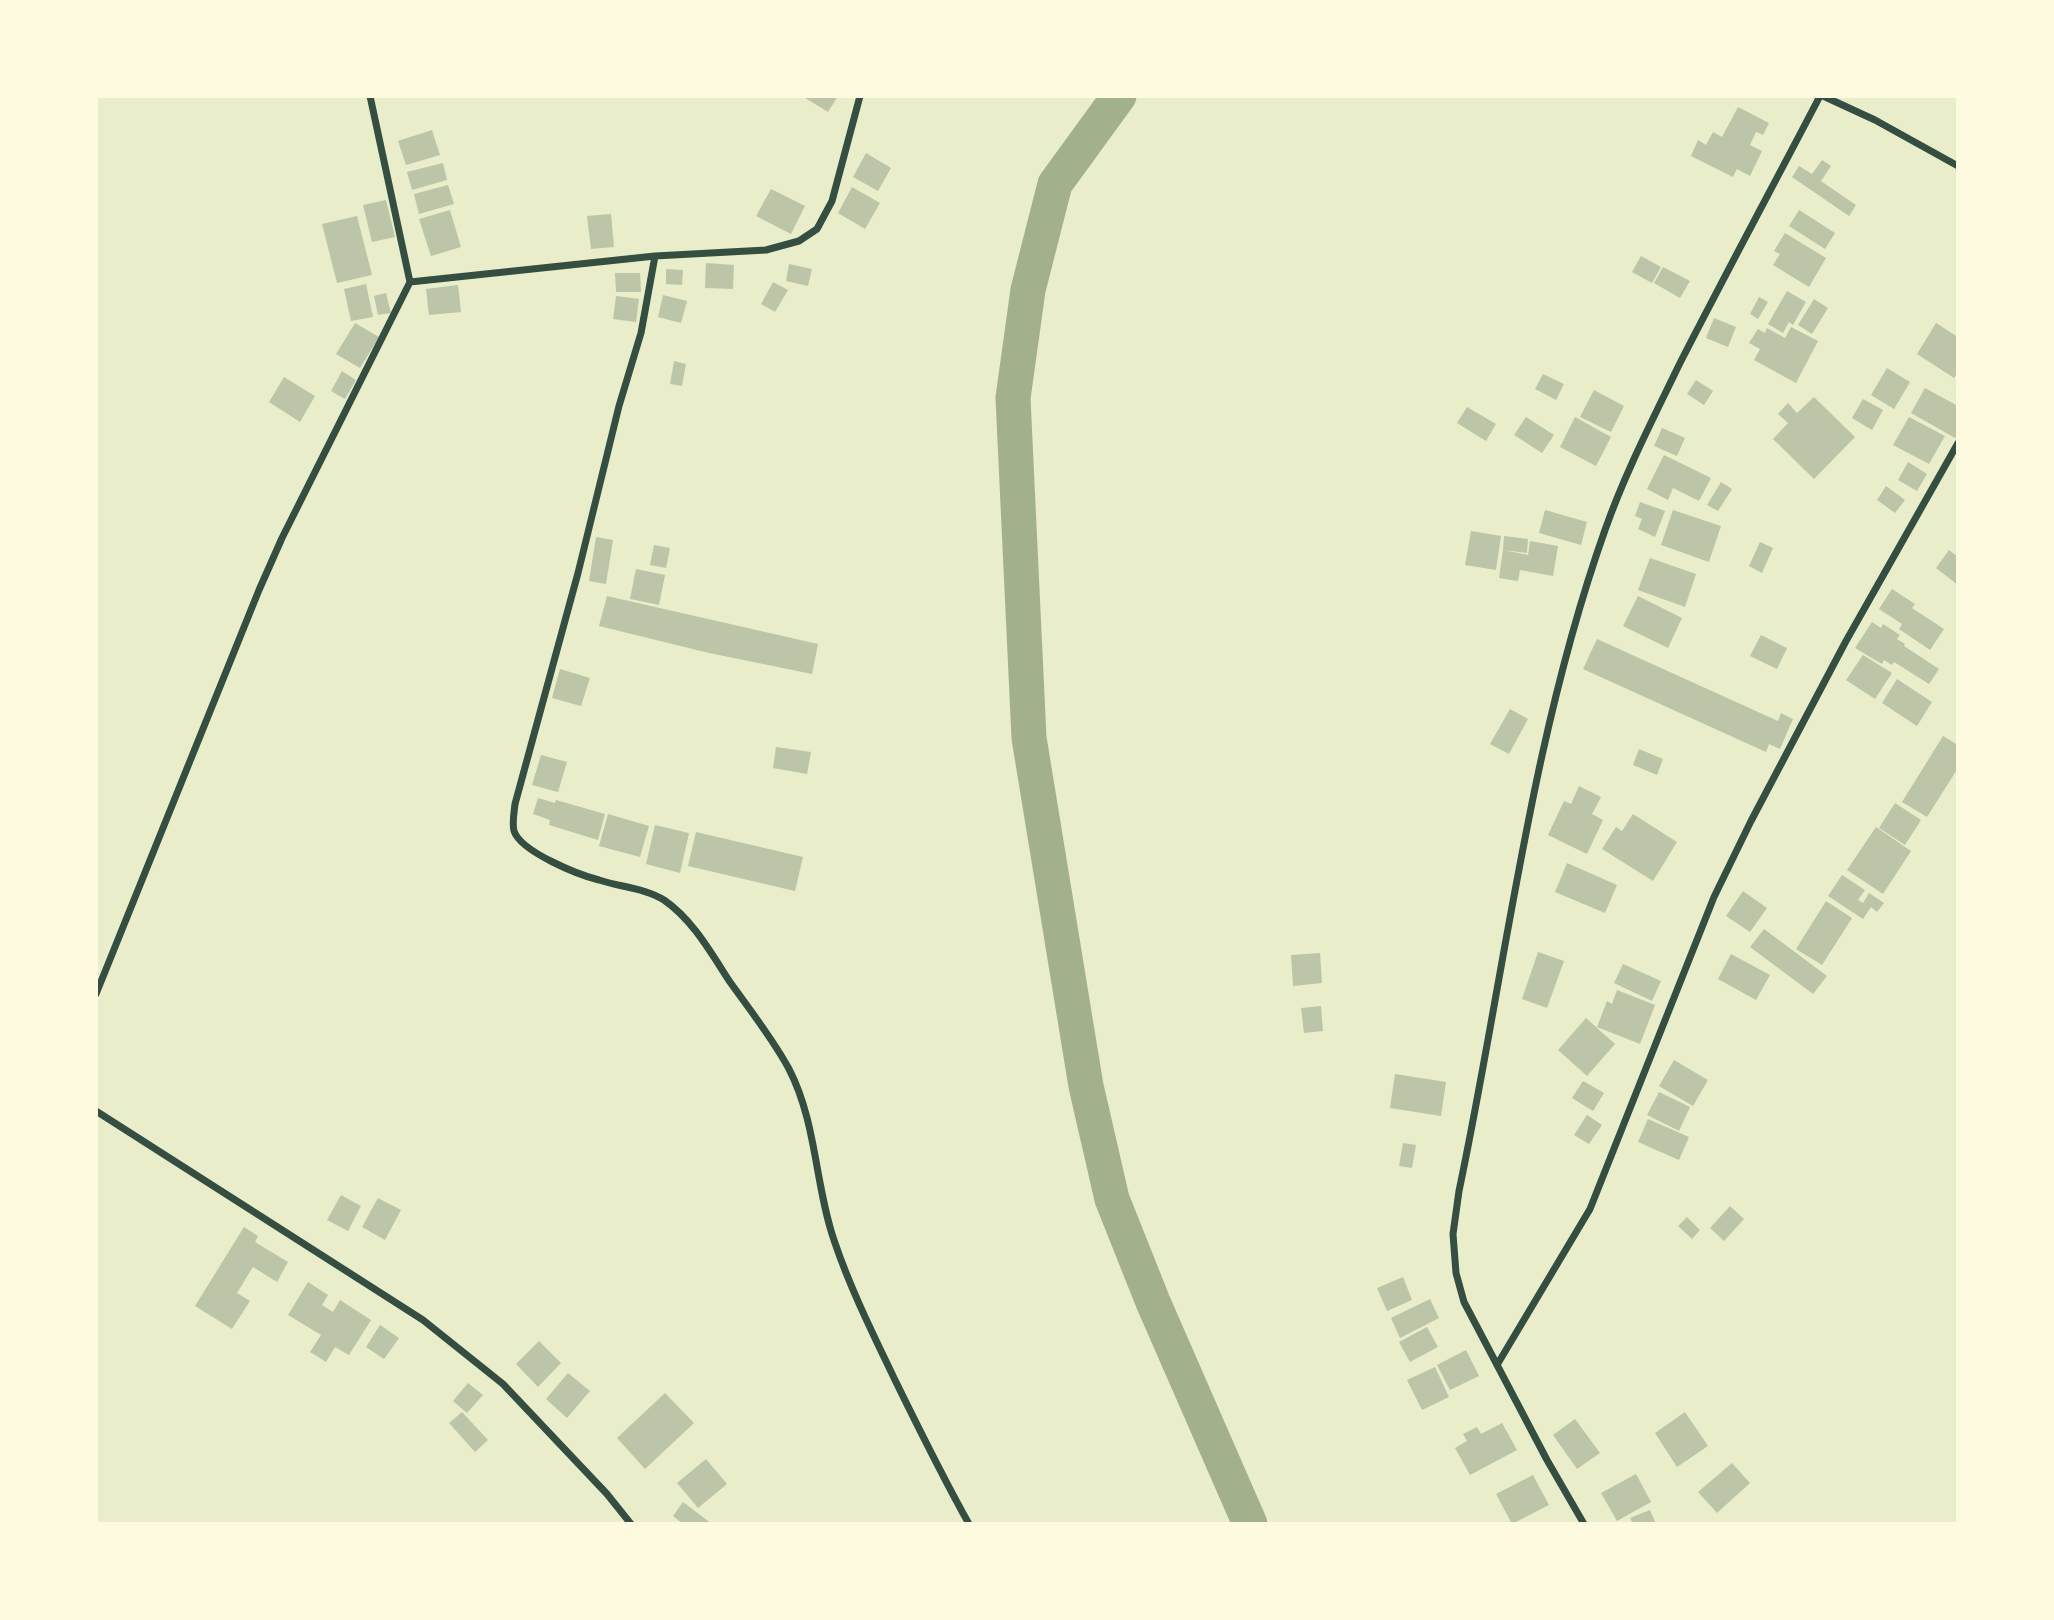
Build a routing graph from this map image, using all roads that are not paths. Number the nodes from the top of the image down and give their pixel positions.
1 (370, 96) edge
2 (860, 96) edge
3 (1822, 96) edge
4 (1958, 166) edge
5 (655, 256) junction
6 (410, 282) junction
7 (1958, 443) edge
8 (96, 993) edge
9 (96, 1111) edge
10 (1497, 1365) junction
11 (631, 1524) edge
12 (969, 1524) edge
13 (1584, 1524) edge

1 - 6 street
2 - 5 street
3 - 4 street
3 - 10 street
5 - 6 street
5 - 12 street
6 - 8 street
7 - 10 street
9 - 11 street
10 - 13 street

